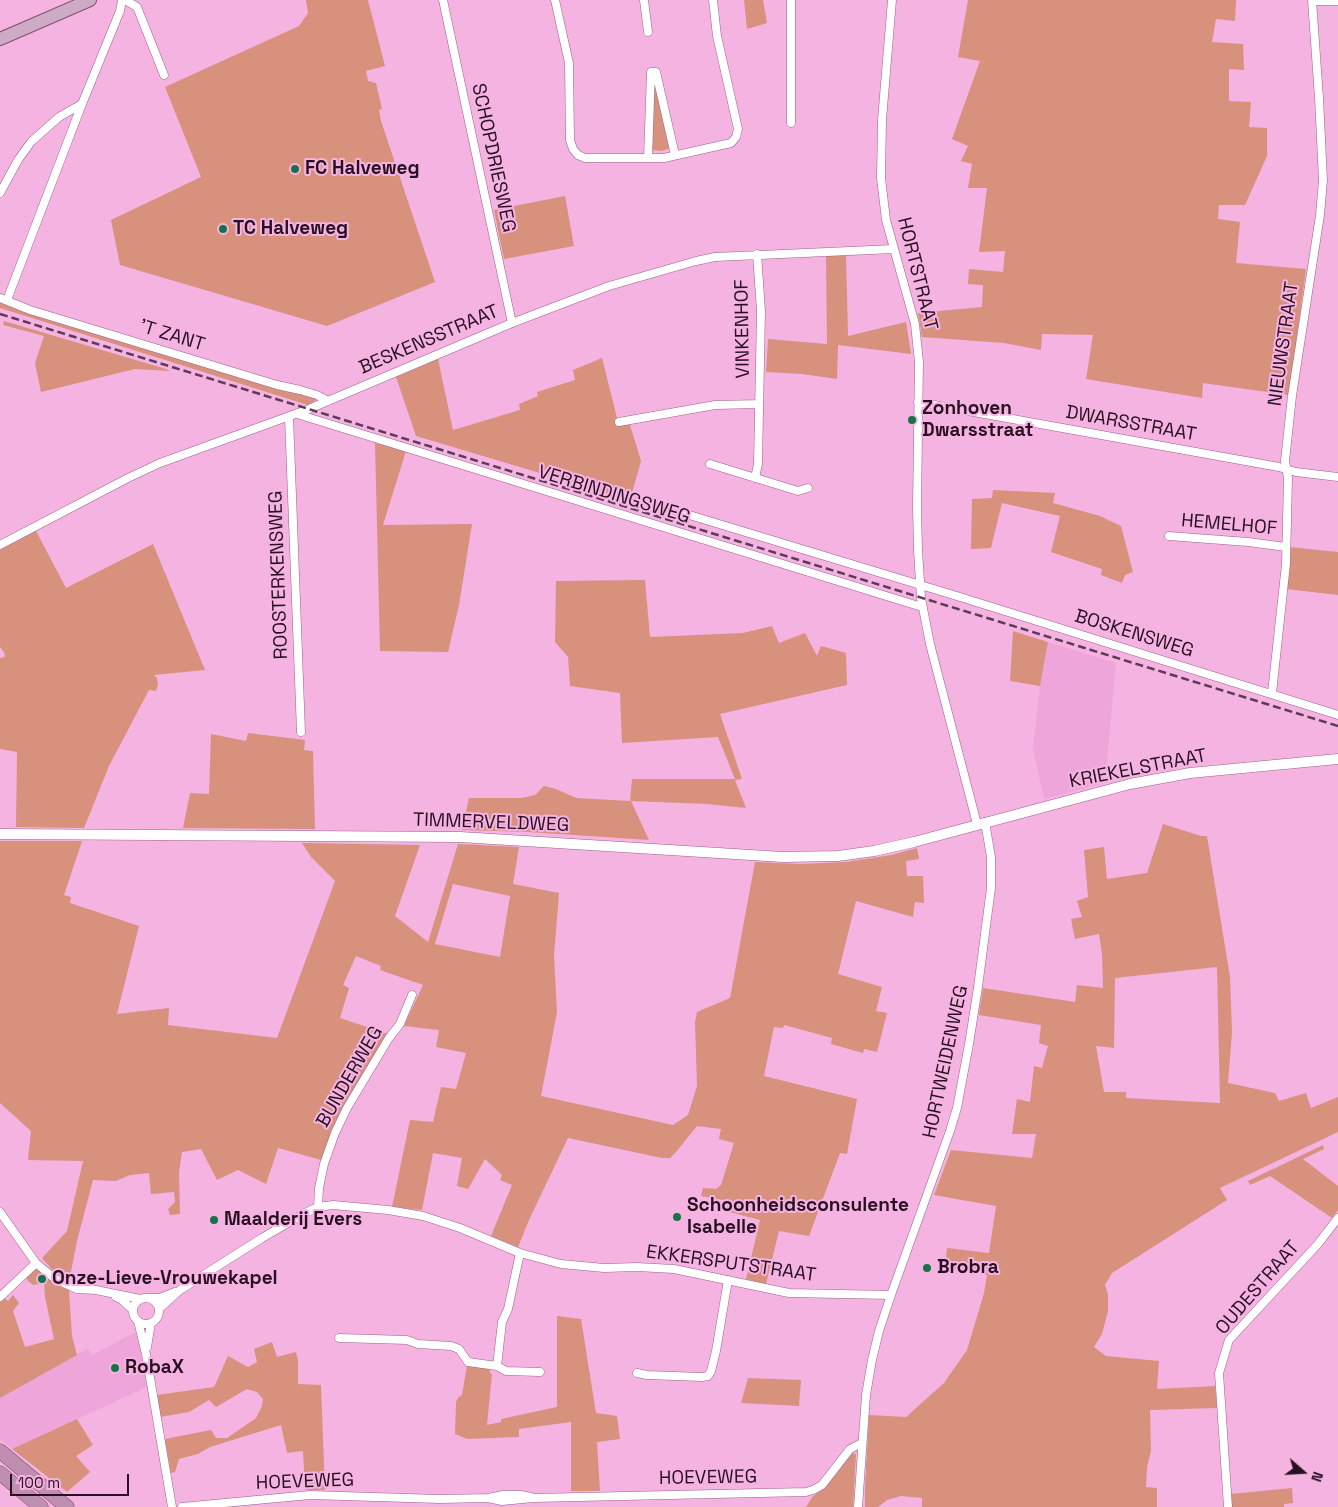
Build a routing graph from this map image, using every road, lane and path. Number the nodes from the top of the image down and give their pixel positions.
1 (90, 0) edge
2 (124, 0) edge
3 (444, 0) edge
4 (555, 0) edge
5 (644, 0) edge
6 (713, 0) edge
7 (791, 0) edge
8 (892, 0) edge
9 (1312, 0) edge
10 (1338, 1) edge
11 (648, 32) dead end
12 (0, 40) edge
13 (164, 75) dead end
14 (82, 104) junction
15 (791, 124) dead end
16 (675, 155) junction
17 (648, 158) junction
18 (0, 193) edge
19 (894, 248) junction
20 (757, 254) junction
21 (3, 299) edge
22 (512, 323) junction
23 (328, 401) junction
24 (918, 402) junction
25 (759, 404) junction
26 (293, 416) junction
27 (620, 422) dead end
28 (710, 464) dead end
29 (1286, 469) junction
30 (1338, 476) edge
31 (755, 478) junction
32 (808, 488) dead end
33 (686, 514) dead end
34 (1169, 536) dead end
35 (0, 545) edge
36 (802, 545) dead end
37 (1286, 547) junction
38 (920, 576) junction
39 (920, 586) junction
40 (921, 598) joint
41 (922, 607) junction
42 (1272, 693) junction
43 (1338, 715) edge
44 (301, 732) dead end
45 (1338, 759) edge
46 (981, 823) junction
47 (0, 834) edge
48 (412, 995) dead end
49 (318, 1207) junction
50 (0, 1212) edge
51 (1338, 1218) edge
52 (520, 1253) junction
53 (36, 1263) junction
54 (728, 1280) junction
55 (180, 1290) junction
56 (107, 1293) junction
57 (891, 1295) junction
58 (0, 1297) edge
59 (144, 1299) junction
60 (133, 1310) junction
61 (159, 1310) junction
62 (138, 1321) junction
63 (151, 1323) junction
64 (339, 1338) dead end
65 (146, 1354) junction
66 (497, 1366) junction
67 (540, 1372) dead end
68 (637, 1373) dead end
69 (862, 1443) junction
70 (0, 1451) edge
71 (0, 1473) edge
72 (41, 1507) edge
73 (67, 1507) edge
74 (172, 1507) edge
75 (182, 1507) edge
76 (858, 1507) edge
77 (1228, 1507) edge

1 - 12 main road
2 - 13 street, 'T ZANT
2 - 14 street, 'T ZANT
3 - 22 street, SCHOPDRIESWEG
4 - 17 street
5 - 11 street
6 - 16 street
7 - 15 street
8 - 19 street, HORTSTRAAT
9 - 10 street
9 - 29 street, NIEUWSTRAAT
14 - 18 street
14 - 21 street, 'T ZANT
16 - 17 street
16 - 17 street
19 - 20 street, BESKENSSTRAAT
19 - 24 street, HORTSTRAAT
20 - 22 street, BESKENSSTRAAT
20 - 25 street, VINKENHOF
21 - 23 street, 'T ZANT
22 - 23 street, BESKENSSTRAAT
23 - 26 street, BESKENSSTRAAT
24 - 29 street, DWARSSTRAAT
24 - 38 street, HORTSTRAAT
25 - 27 street, VINKENHOF
25 - 31 street, VINKENHOF
26 - 35 street, BESKENSSTRAAT
26 - 41 street, VERBINDINGSWEG
26 - 44 street, ROOSTERKENSWEG
28 - 31 street
29 - 30 street, DWARSSTRAAT
29 - 37 street, NIEUWSTRAAT
31 - 32 street
33 - 39 street
34 - 37 street, HEMELHOF
36 - 38 street
37 - 42 street, NIEUWSTRAAT
38 - 39 street, HORTSTRAAT
39 - 40 street, HORTSTRAAT
39 - 42 street, BOSKENSWEG
40 - 41 street, HORTWEIDENWEG
41 - 46 street, HORTWEIDENWEG
42 - 43 street, BOSKENSWEG
45 - 46 street, KRIEKELSTRAAT
46 - 47 street, TIMMERVELDWEG
46 - 57 street, HORTWEIDENWEG
48 - 49 street, BUNDERWEG
49 - 52 street, EKKERSPUTSTRAAT
49 - 55 street, EKKERSPUTSTRAAT
50 - 53 street
51 - 77 street, OUDESTRAAT
52 - 54 street, EKKERSPUTSTRAAT
52 - 66 street
53 - 56 street
53 - 58 street
54 - 57 street, EKKERSPUTSTRAAT
54 - 68 street
55 - 59 street, EKKERSPUTSTRAAT
55 - 61 street, EKKERSPUTSTRAAT
56 - 59 street
56 - 60 street
57 - 69 street, HORTWEIDENWEG
59 - 60 street
59 - 61 street
60 - 62 street
61 - 63 street
62 - 63 street
62 - 65 street
63 - 65 street
64 - 66 street
65 - 74 street
66 - 67 street
69 - 75 street, HOEVEWEG
69 - 76 street, HORTWEIDENWEG
70 - 73 highway
71 - 72 highway

